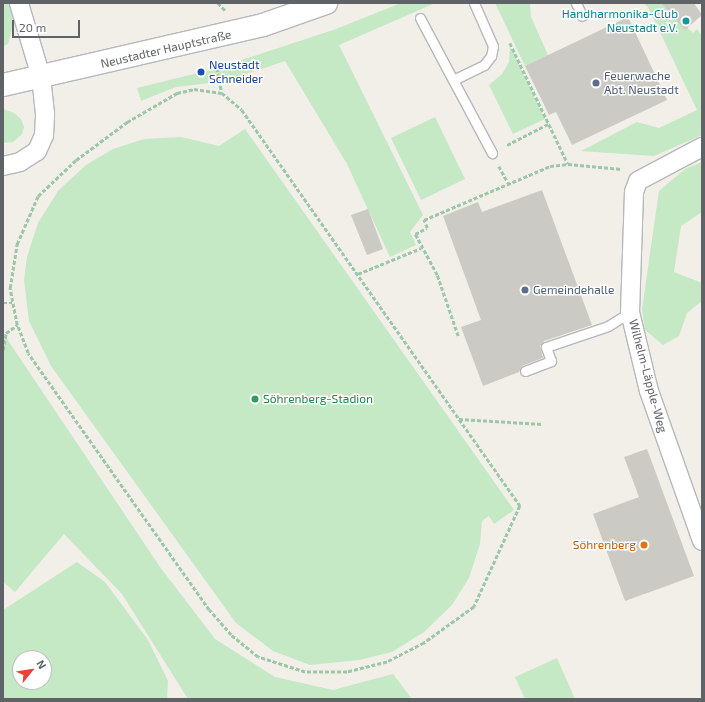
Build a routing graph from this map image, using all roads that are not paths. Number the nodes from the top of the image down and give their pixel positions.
1 (19, 3) edge
2 (326, 3) edge
3 (474, 3) edge
4 (576, 3) edge
5 (582, 16) dead end
6 (420, 18) dead end
7 (41, 77) junction
8 (453, 80) junction
9 (3, 85) edge
10 (702, 147) edge
11 (492, 153) road end
12 (3, 166) edge
13 (630, 312) junction
14 (525, 370) dead end
15 (702, 542) edge

1 - 7 street
2 - 7 street, Neustadter Hauptstraße
3 - 8 lane
4 - 5 lane
6 - 8 lane
7 - 9 street, Neustadter Hauptstraße
7 - 12 street
8 - 11 lane
10 - 13 street, Wilhelm-Läpple-Weg
13 - 14 lane
13 - 15 street, Wilhelm-Läpple-Weg

